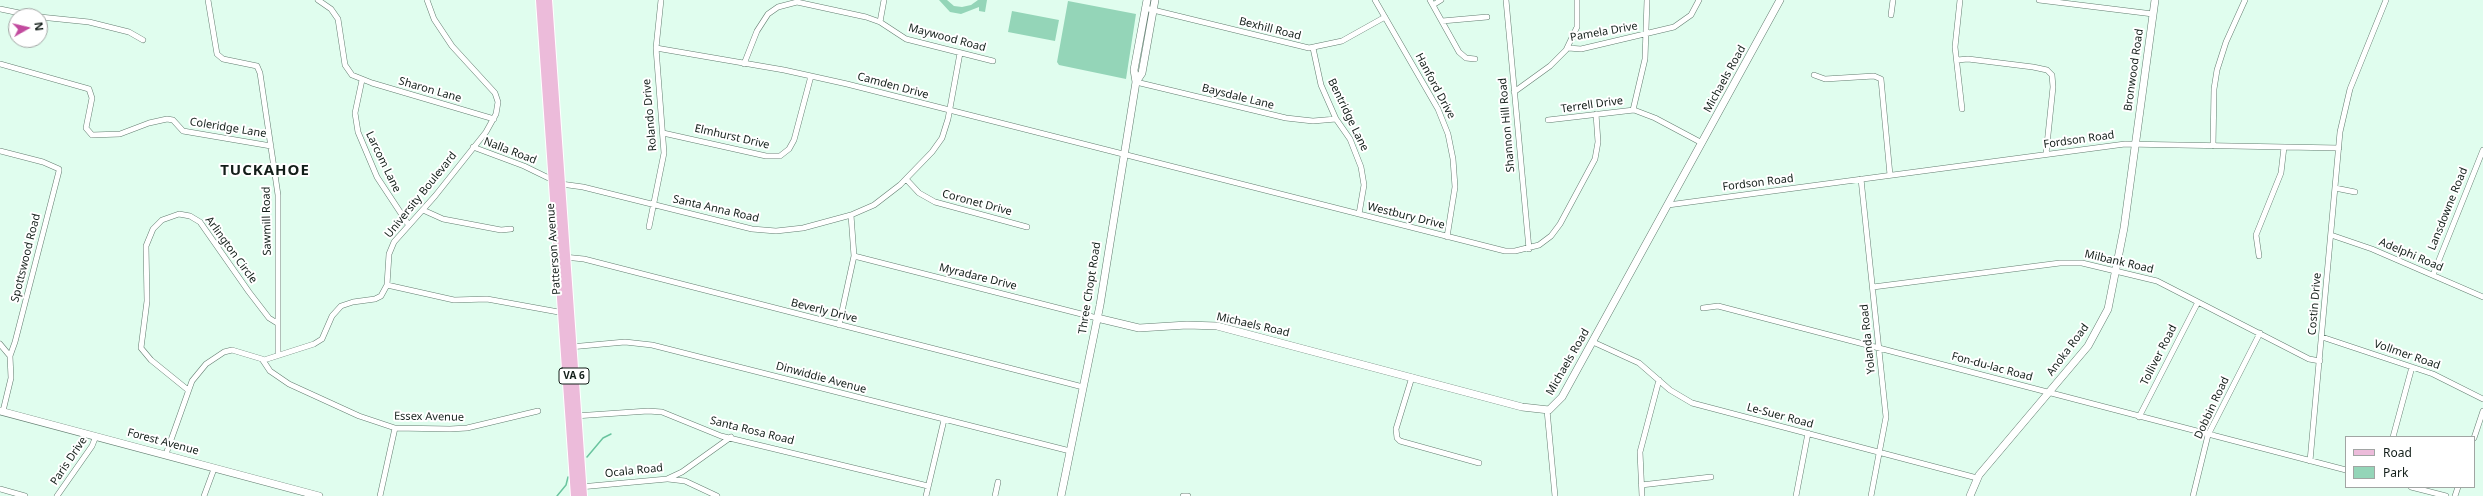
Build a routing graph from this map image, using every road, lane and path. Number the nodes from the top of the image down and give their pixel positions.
1 (208, 0) edge
2 (318, 0) edge
3 (427, 0) edge
4 (540, 0) edge
5 (548, 0) edge
6 (661, 0) edge
7 (884, 0) edge
8 (1155, 0) edge
9 (1375, 0) edge
10 (1441, 0) edge
11 (1506, 0) edge
12 (1576, 0) edge
13 (1647, 0) edge
14 (1699, 0) edge
15 (1780, 0) edge
16 (1893, 0) edge
17 (1960, 0) edge
18 (2039, 0) edge
19 (2155, 0) edge
20 (2245, 0) edge
21 (2386, 0) edge
22 (817, 2) edge
23 (1431, 2) edge
24 (2076, 2) edge
25 (1146, 4) edge
26 (1153, 10) junction
27 (2153, 14) junction
28 (1891, 15) dead end
29 (1385, 17) junction
30 (1487, 17) dead end
31 (48, 18) edge
32 (880, 22) junction
33 (1442, 22) junction
34 (1646, 34) junction
35 (143, 40) dead end
36 (656, 48) junction
37 (1313, 48) junction
38 (1568, 48) junction
39 (960, 53) junction
40 (1474, 59) dead end
41 (1958, 60) junction
42 (993, 61) dead end
43 (0, 64) edge
44 (744, 64) junction
45 (1814, 75) dead end
46 (811, 76) junction
47 (362, 80) junction
48 (1136, 82) junction
49 (1514, 92) junction
50 (1962, 108) dead end
51 (1633, 110) junction
52 (950, 111) junction
53 (1596, 114) junction
54 (494, 119) junction
55 (1336, 119) junction
56 (1548, 120) dead end
57 (663, 132) junction
58 (1702, 144) junction
59 (2135, 144) junction
60 (271, 146) junction
61 (2214, 146) junction
62 (473, 147) junction
63 (2284, 148) junction
64 (2339, 148) junction
65 (2483, 150) edge
66 (1, 153) edge
67 (1124, 154) junction
68 (2046, 154) junction
69 (1890, 175) junction
70 (906, 179) junction
71 (1861, 179) junction
72 (557, 183) junction
73 (2335, 188) junction
74 (2355, 192) dead end
75 (653, 205) junction
76 (1668, 205) junction
77 (423, 210) junction
78 (1359, 214) junction
79 (851, 215) junction
80 (408, 224) junction
81 (649, 227) dead end
82 (1027, 227) dead end
83 (511, 229) dead end
84 (2331, 235) junction
85 (1447, 237) junction
86 (1529, 249) junction
87 (854, 256) junction
88 (2259, 256) dead end
89 (562, 257) junction
90 (2116, 273) junction
91 (2433, 275) junction
92 (387, 285) junction
93 (1873, 287) junction
94 (2483, 297) edge
95 (2198, 302) junction
96 (1703, 308) dead end
97 (566, 314) junction
98 (1097, 318) junction
99 (277, 324) junction
100 (839, 325) junction
101 (2260, 333) junction
102 (2322, 337) junction
103 (1593, 342) junction
104 (0, 344) edge
105 (568, 347) junction
106 (1880, 348) junction
107 (278, 355) junction
108 (10, 356) junction
109 (264, 360) junction
110 (2320, 361) junction
111 (2412, 367) junction
112 (1412, 377) junction
113 (1659, 380) junction
114 (1083, 387) junction
115 (188, 390) junction
116 (2048, 393) junction
117 (2483, 399) edge
118 (1547, 410) junction
119 (2, 411) edge
120 (2483, 411) edge
121 (538, 412) dead end
122 (573, 416) junction
123 (2139, 417) junction
124 (944, 420) junction
125 (395, 428) junction
126 (1808, 433) junction
127 (2208, 435) junction
128 (96, 436) junction
129 (2393, 436) edge
130 (2475, 436) edge
131 (731, 437) junction
132 (1070, 451) junction
133 (1880, 452) junction
134 (166, 454) junction
135 (2310, 461) junction
136 (1479, 463) dead end
137 (214, 469) junction
138 (2345, 470) edge
139 (1712, 477) dead end
140 (1977, 478) junction
141 (666, 479) junction
142 (998, 482) dead end
143 (1641, 485) junction
144 (928, 486) junction
145 (578, 487) junction
146 (2415, 488) edge
147 (0, 489) edge
148 (25, 496) edge
149 (57, 496) edge
150 (204, 496) edge
151 (320, 496) edge
152 (380, 496) edge
153 (575, 496) edge
154 (583, 496) edge
155 (717, 496) edge
156 (926, 496) edge
157 (995, 496) edge
158 (1060, 496) edge
159 (1183, 496) edge
160 (1188, 496) edge
161 (1555, 496) edge
162 (1642, 496) edge
163 (1796, 496) edge
164 (1871, 496) edge
165 (1970, 496) edge
166 (2193, 496) edge
167 (2446, 496) edge

1 - 60 street, Sawmill Road
2 - 47 street
3 - 54 street, University Boulevard
4 - 72 main road, Patterson Avenue / VA 6
5 - 72 main road, Patterson Avenue / VA 6
6 - 36 street, Rolando Drive
7 - 32 street
8 - 26 street, Three Chopt Road
9 - 29 street, Hanford Drive
10 - 23 street
11 - 49 street, Shannon Hill Road
12 - 38 street
13 - 34 street
14 - 34 street, Pamela Drive
15 - 58 street, Michaels Road
16 - 28 street
17 - 41 street
18 - 24 street
19 - 27 street, Bronwood Road
20 - 61 street
21 - 64 street
22 - 32 street, Maywood Road
22 - 44 street, Maywood Road
23 - 33 street
24 - 27 street
25 - 26 street, Bexhill Road
25 - 48 street, Three Chopt Road
26 - 37 street, Bexhill Road
26 - 48 street, Three Chopt Road
27 - 59 street, Bronwood Road
29 - 37 street, Bexhill Road
29 - 85 street, Hanford Drive
30 - 33 street
31 - 35 street
32 - 39 street, Maywood Road
33 - 40 street
34 - 38 street, Pamela Drive
34 - 51 street
36 - 44 street, Camden Drive
36 - 57 street, Rolando Drive
37 - 55 street, Bentridge Lane
38 - 49 street, Pamela Drive
39 - 42 street, Maywood Road
39 - 52 street, Santa Anna Road
41 - 50 street
41 - 68 street
43 - 60 street, Coleridge Lane
44 - 46 street, Camden Drive
45 - 69 street
46 - 52 street, Camden Drive
46 - 57 street, Elmhurst Drive
47 - 54 street, Sharon Lane
47 - 80 street, Larcom Lane
48 - 55 street, Baysdale Lane
48 - 67 street, Three Chopt Road
49 - 86 street, Shannon Hill Road
51 - 53 street, Terrell Drive
51 - 58 street, Terrell Drive
52 - 67 street, Camden Drive
52 - 70 street, Santa Anna Road
53 - 56 street, Terrell Drive
53 - 86 street, Westbury Drive
54 - 62 street, University Boulevard
55 - 78 street, Bentridge Lane
57 - 75 street, Rolando Drive
58 - 76 street, Michaels Road
59 - 61 street, Fordson Road
59 - 68 street, Fordson Road
59 - 90 street, Anoka Road
60 - 99 street, Sawmill Road
61 - 63 street, Fordson Road
62 - 72 street, Nalla Road
62 - 77 street, University Boulevard
63 - 64 street, Fordson Road
63 - 88 street
64 - 73 street, Costin Drive
65 - 91 street, Lansdowne Road
66 - 108 street, Spottswood Road
67 - 78 street, Westbury Drive
67 - 98 street, Three Chopt Road
68 - 69 street, Fordson Road
69 - 71 street, Fordson Road
70 - 79 street, Santa Anna Road
70 - 82 street, Coronet Drive
71 - 76 street, Fordson Road
71 - 93 street, Yolanda Road
72 - 75 street, Santa Anna Road
72 - 89 main road, Patterson Avenue / VA 6
73 - 74 street
73 - 84 street, Costin Drive
75 - 79 street, Santa Anna Road
75 - 81 street, Rolando Drive
76 - 103 street, Michaels Road
77 - 80 street, University Boulevard
77 - 83 street
78 - 85 street, Westbury Drive
79 - 87 street
80 - 92 street, University Boulevard
84 - 91 street, Adelphi Road
84 - 102 street, Costin Drive
85 - 86 street, Westbury Drive
87 - 98 street, Myradare Drive
87 - 100 street
89 - 97 main road, Patterson Avenue / VA 6
89 - 100 street, Beverly Drive
90 - 93 street, Milbank Road
90 - 95 street, Milbank Road
90 - 116 street, Anoka Road
91 - 94 street, Adelphi Road
92 - 97 street
92 - 107 street
93 - 106 street, Yolanda Road
95 - 101 street, Milbank Road
95 - 123 street, Tolliver Road
96 - 106 street, Fon-du-lac Road
97 - 105 main road, Patterson Avenue / VA 6
98 - 112 street, Michaels Road
98 - 114 street, Three Chopt Road
99 - 107 street, Sawmill Road
99 - 115 street, Arlington Circle
100 - 114 street, Beverly Drive
101 - 110 street, Milbank Road
101 - 127 street, Dobbin Road
102 - 110 street, Costin Drive
102 - 111 street, Vollmer Road
103 - 113 street, Le-Suer Road
103 - 118 street, Michaels Road
104 - 108 street
105 - 122 main road, Patterson Avenue / VA 6
105 - 124 street, Dinwiddie Avenue
106 - 116 street, Fon-du-lac Road
106 - 133 street, Yolanda Road
107 - 109 street
108 - 119 street, Spottswood Road
109 - 115 street
109 - 125 street, Essex Avenue
110 - 135 street, Costin Drive
111 - 117 street, Vollmer Road
111 - 129 street
112 - 118 street, Michaels Road
112 - 136 street
113 - 126 street, Le-Suer Road
113 - 143 street
114 - 132 street, Three Chopt Road
115 - 134 street
116 - 123 street, Fon-du-lac Road
116 - 140 street, Anoka Road
118 - 161 street
119 - 128 street, Forest Avenue
120 - 130 street
121 - 125 street, Essex Avenue
122 - 131 street, Santa Rosa Road
122 - 145 main road, Patterson Avenue / VA 6
123 - 127 street, Fon-du-lac Road
124 - 132 street, Dinwiddie Avenue
124 - 144 street
125 - 152 street
126 - 133 street, Le-Suer Road
126 - 163 street
127 - 135 street, Fon-du-lac Road
127 - 166 street, Dobbin Road
128 - 134 street, Forest Avenue
128 - 149 street, Paris Drive
131 - 141 street, Ocala Road
131 - 144 street, Santa Rosa Road
132 - 158 street, Three Chopt Road
133 - 140 street, Le-Suer Road
133 - 164 street, Yolanda Road
134 - 137 street, Forest Avenue
135 - 138 street, Fon-du-lac Road
137 - 150 street
137 - 151 street, Forest Avenue
139 - 143 street
140 - 165 street, Anoka Road
141 - 145 street, Ocala Road
141 - 155 street
142 - 157 street
143 - 162 street
144 - 156 street
145 - 153 main road, Patterson Avenue / VA 6
145 - 154 main road, Patterson Avenue / VA 6
146 - 167 street
147 - 148 street
159 - 160 street

